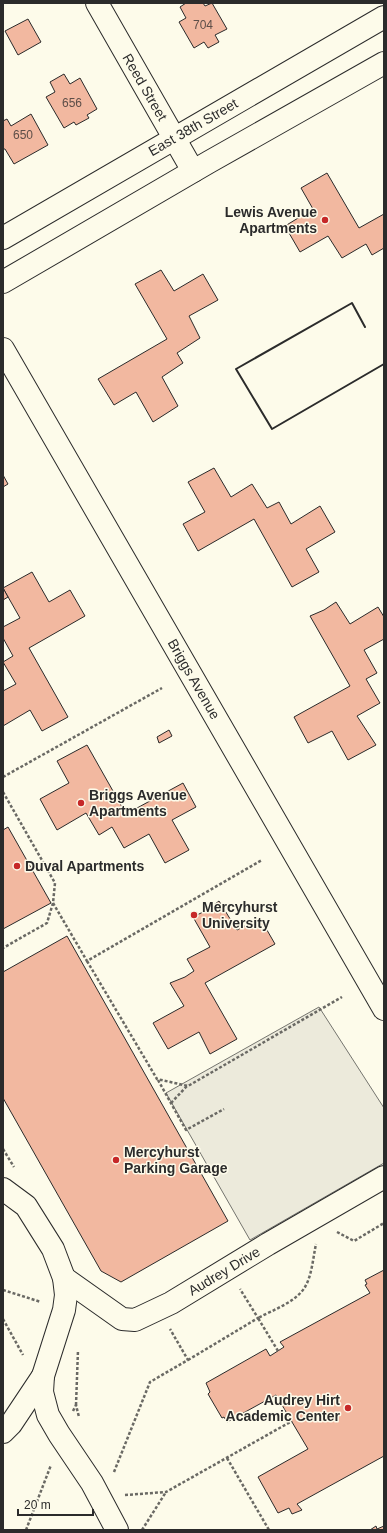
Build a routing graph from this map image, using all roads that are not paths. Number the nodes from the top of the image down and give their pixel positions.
1 (97, 3) edge
2 (384, 17) edge
3 (384, 63) edge
4 (175, 138) junction
5 (193, 171) junction
6 (3, 238) edge
7 (3, 282) edge
8 (3, 349) edge
9 (384, 1009) edge
10 (384, 1176) edge
11 (3, 1189) edge
12 (64, 1278) junction
13 (43, 1376) junction
14 (3, 1432) edge
15 (117, 1530) edge

1 - 4 street, Reed Street
2 - 4 street, East 38th Street
3 - 5 street
4 - 5 street, Reed Street
4 - 6 street, East 38th Street
5 - 7 street
8 - 9 street, Briggs Avenue
10 - 12 street, Audrey Drive
11 - 12 street
12 - 13 street
13 - 14 street
13 - 15 street

